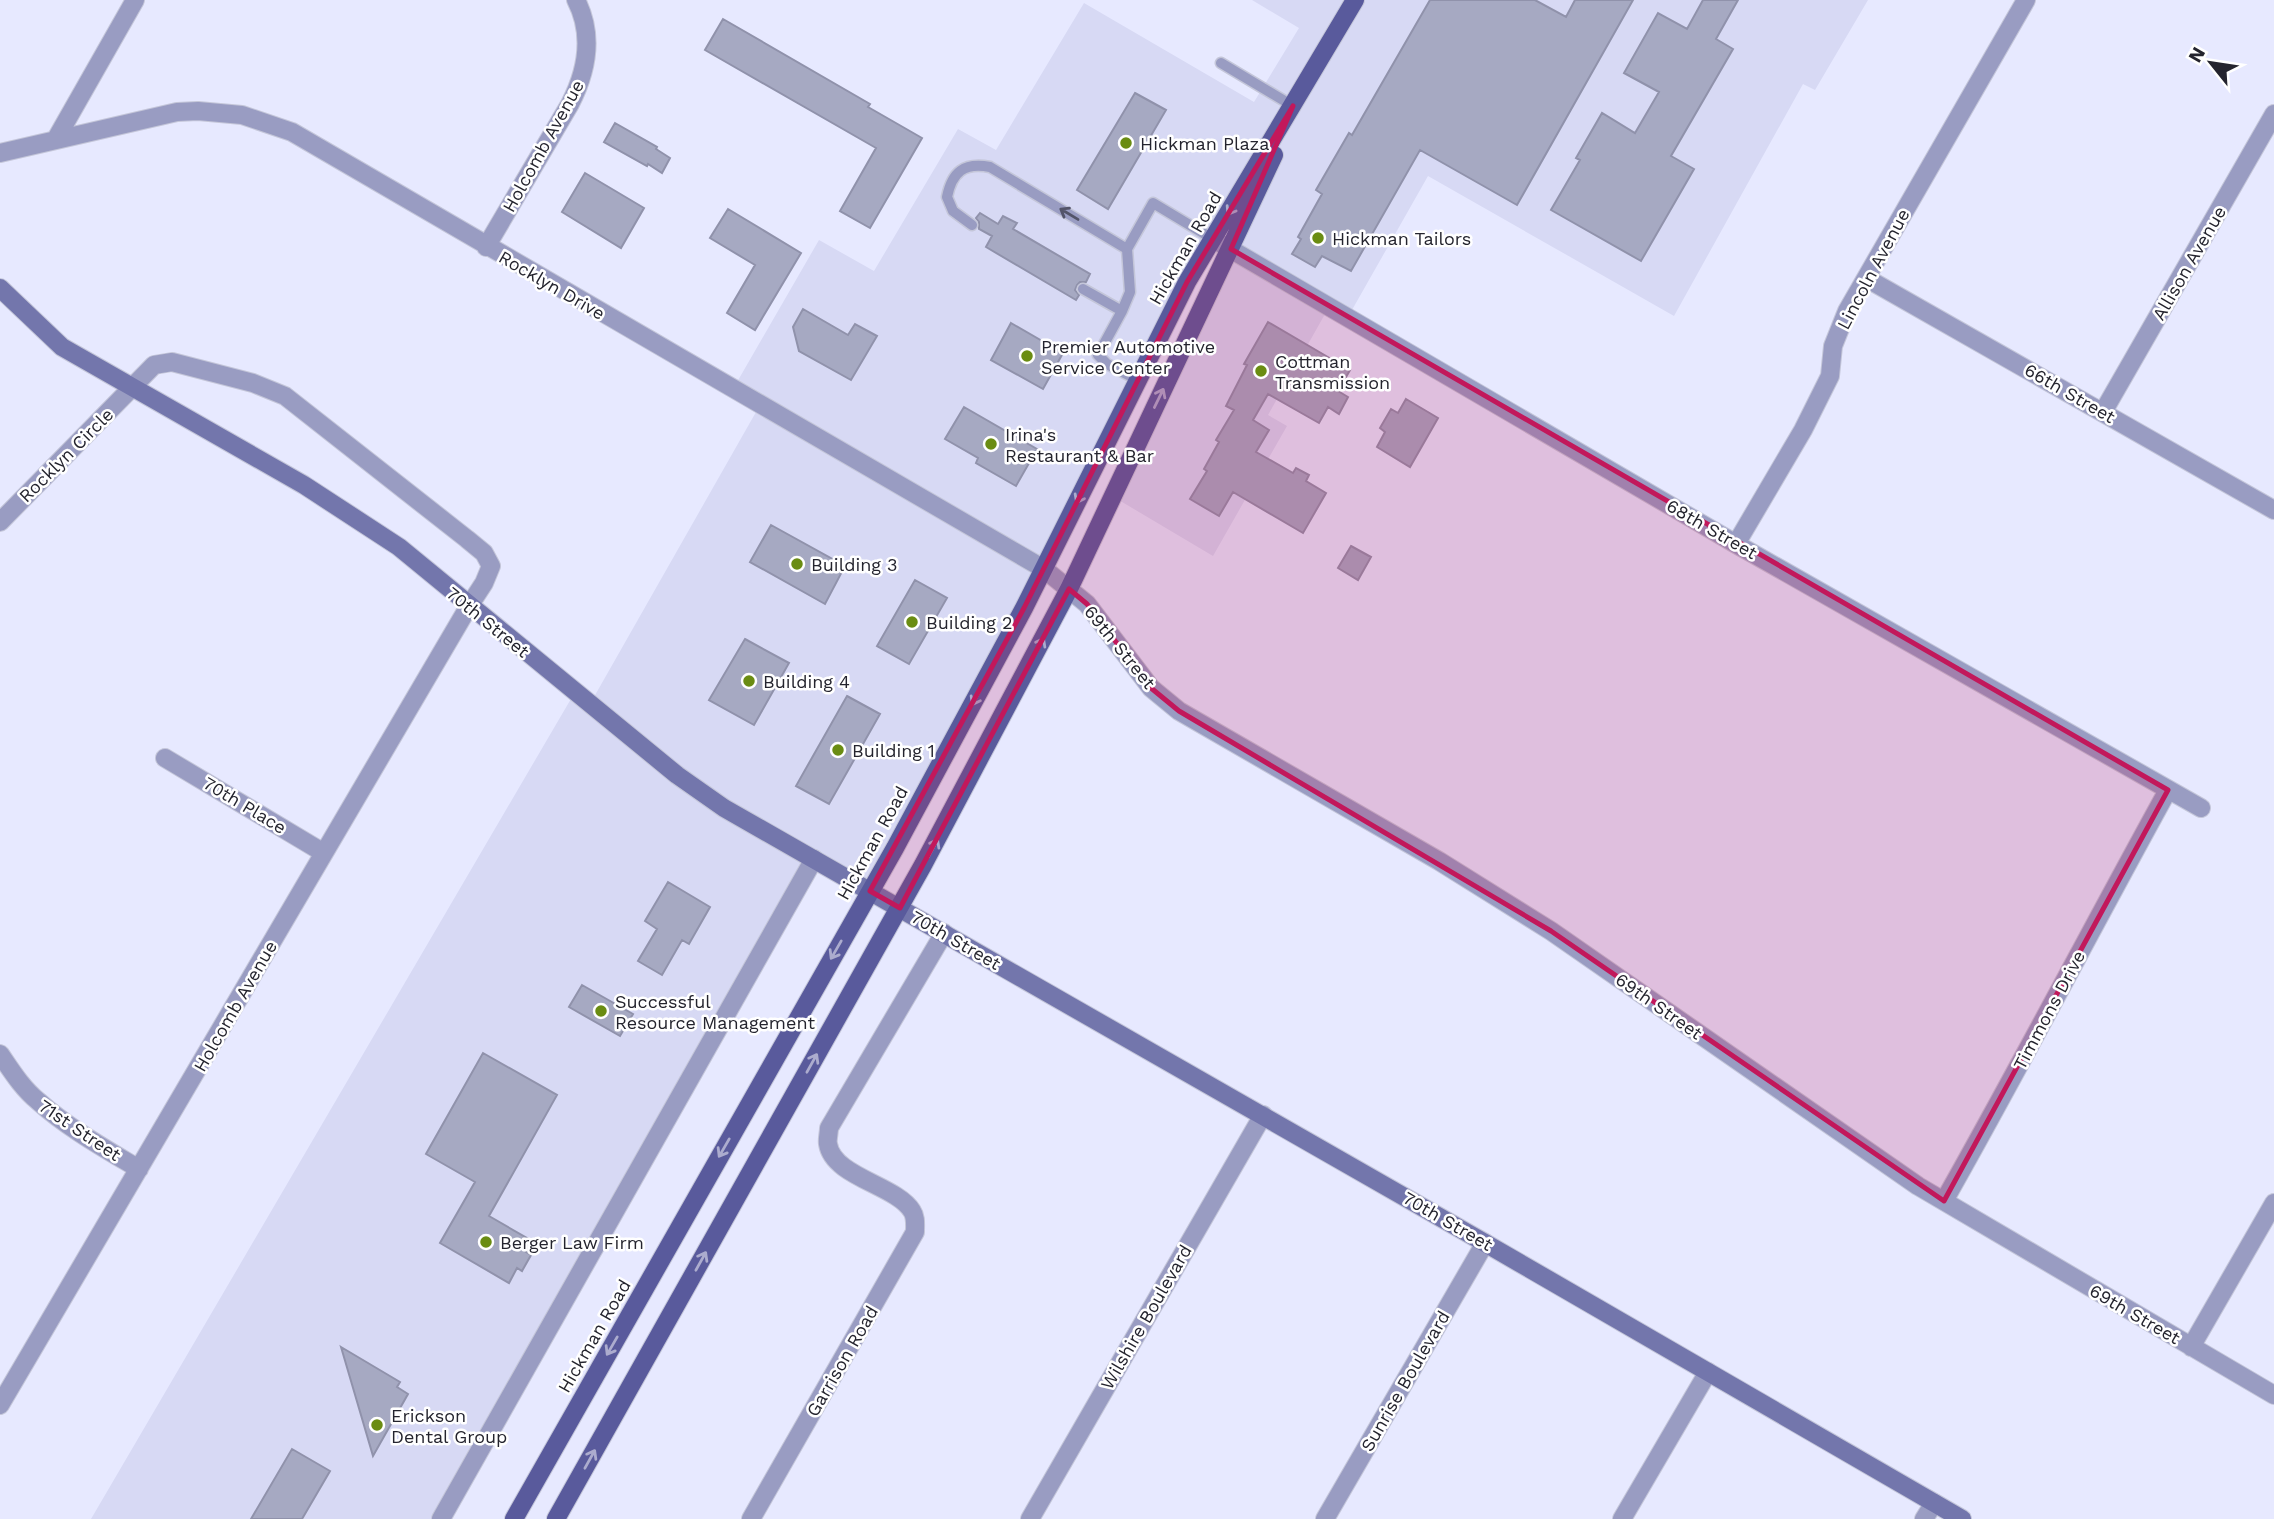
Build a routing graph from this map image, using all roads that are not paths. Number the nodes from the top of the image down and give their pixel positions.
1 (135, 0) edge
2 (576, 0) edge
3 (1355, 0) edge
4 (2026, 0) edge
5 (1222, 64) dead end
6 (1293, 106) junction
7 (2274, 114) edge
8 (56, 139) junction
9 (0, 153) edge
10 (972, 225) dead end
11 (1213, 239) junction
12 (486, 247) junction
13 (1127, 249) junction
14 (1231, 249) junction
15 (1866, 278) junction
16 (0, 288) edge
17 (1083, 289) dead end
18 (1122, 311) junction
19 (1138, 380) junction
20 (132, 388) junction
21 (2103, 412) junction
22 (2274, 510) edge
23 (0, 522) edge
24 (1736, 544) junction
25 (1044, 569) junction
26 (1069, 589) junction
27 (469, 606) junction
28 (165, 758) dead end
29 (2168, 789) junction
30 (2201, 808) dead end
31 (324, 853) junction
32 (814, 859) junction
33 (870, 891) junction
34 (900, 908) junction
35 (944, 933) junction
36 (0, 1054) edge
37 (1263, 1115) junction
38 (139, 1169) junction
39 (1944, 1202) junction
40 (2274, 1203) edge
41 (1485, 1243) junction
42 (2191, 1347) junction
43 (1708, 1372) junction
44 (2274, 1395) edge
45 (0, 1405) edge
46 (1934, 1503) junction
47 (441, 1519) edge
48 (514, 1519) edge
49 (556, 1519) edge
50 (751, 1519) edge
51 (1030, 1519) edge
52 (1325, 1519) edge
53 (1622, 1519) edge
54 (1924, 1519) edge
55 (1962, 1519) edge

1 - 8 street
2 - 12 street, Holcomb Avenue
3 - 6 main road, Hickman Road
4 - 15 street, Lincoln Avenue
5 - 6 lane
6 -> 11 main road, Hickman Road
6 - 14 main road, Hickman Road
7 - 21 street, Allison Avenue
8 - 9 street, Rocklyn Drive
8 - 12 street, Rocklyn Drive
13 -> 10 lane
11 - 13 lane
11 - 14 street, 68th Street
11 - 19 main road, Hickman Road
12 - 25 street, Rocklyn Drive
13 - 18 lane
14 - 24 street, 68th Street
26 -> 14 main road, Hickman Road
15 - 21 street, 66th Street
15 - 24 street, Lincoln Avenue
16 - 20 street, 70th Street
17 - 18 lane
18 - 19 lane
19 -> 25 main road, Hickman Road
20 - 23 street, Rocklyn Circle
20 - 27 street, 70th Street
20 - 27 street, Rocklyn Circle
21 - 22 street, 66th Street
24 - 29 street, 68th Street
25 - 26 street, Rocklyn Drive
25 -> 33 main road, Hickman Road
34 -> 26 main road, Hickman Road
26 - 39 street, 69th Street
27 - 31 street, Holcomb Avenue
27 - 32 street, 70th Street
28 - 31 street, 70th Place
29 - 30 street, 68th Street
29 - 39 street, Timmons Drive
31 - 38 street, Holcomb Avenue
32 - 33 street, 70th Street
32 - 47 street
33 - 34 street, 70th Street
33 -> 48 main road, Hickman Road
34 - 35 street, 70th Street
49 -> 34 main road, Hickman Road
35 - 37 street, 70th Street
35 - 50 street, Garrison Road
36 - 38 street, 71st Street
37 - 41 street, 70th Street
37 - 51 street, Wilshire Boulevard
38 - 45 street, Holcomb Avenue
39 - 42 street, 69th Street
40 - 42 street
41 - 43 street, 70th Street
41 - 52 street, Sunrise Boulevard
42 - 44 street, 69th Street
43 - 46 street, 70th Street
43 - 53 street
46 - 54 street
46 - 55 street, 70th Street

